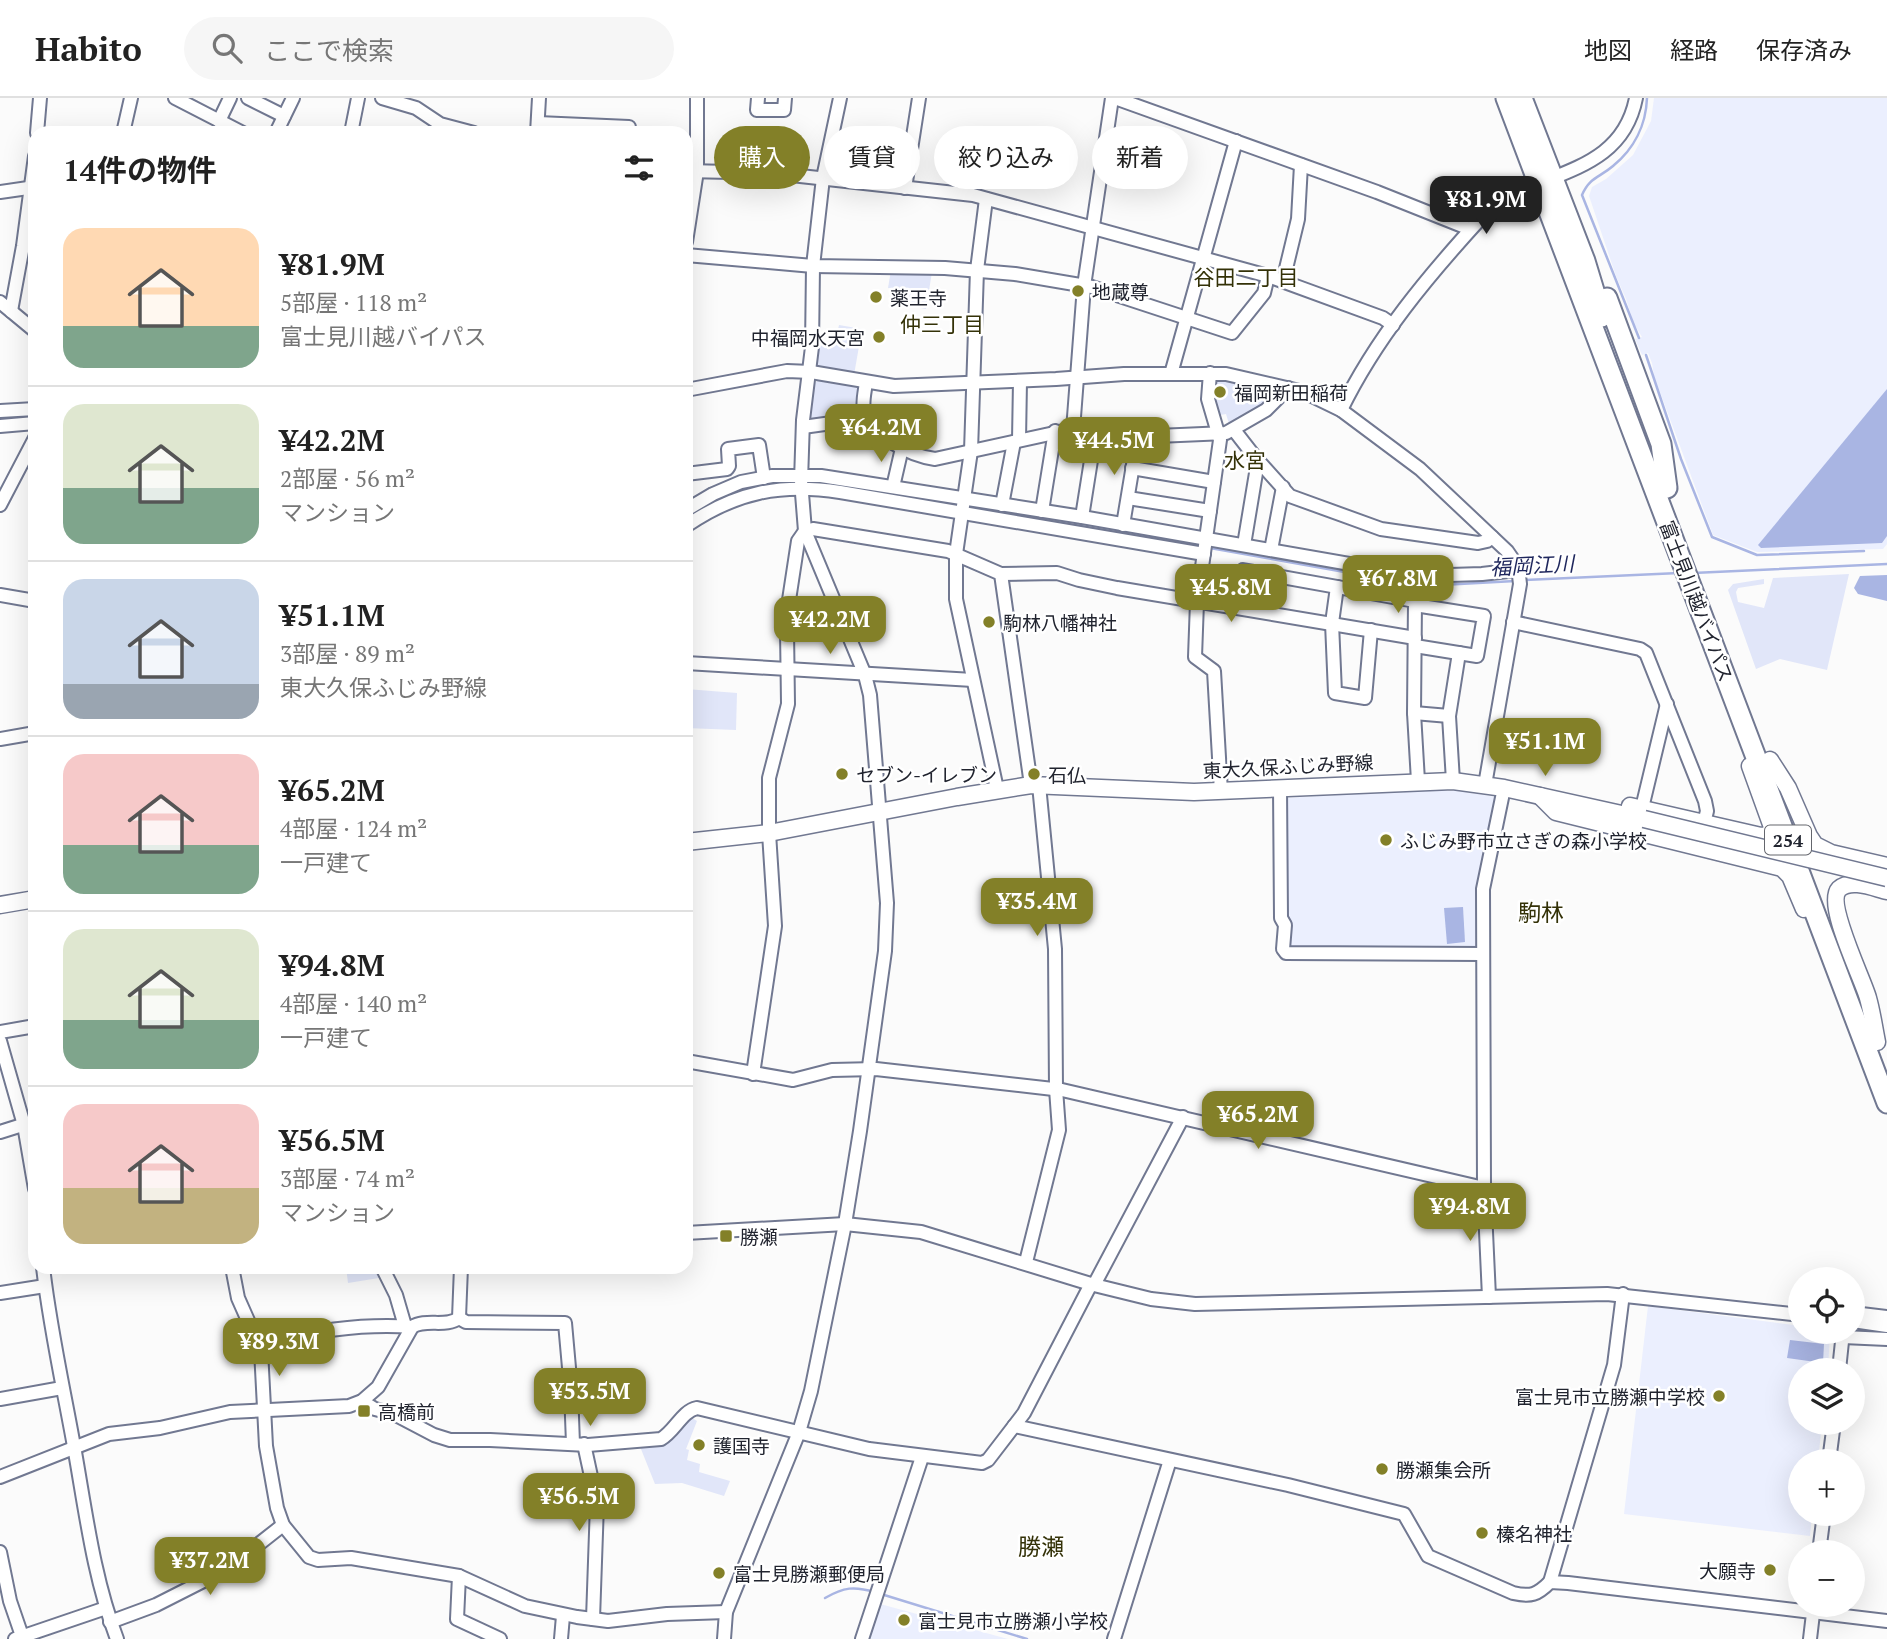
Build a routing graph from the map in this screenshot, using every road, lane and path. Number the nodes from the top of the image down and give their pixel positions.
1 (40, 98) edge
2 (131, 98) edge
3 (175, 98) edge
4 (230, 98) edge
5 (248, 98) edge
6 (293, 98) edge
7 (358, 98) edge
8 (383, 98) edge
9 (539, 98) edge
10 (697, 98) edge
11 (758, 98) edge
12 (785, 98) edge
13 (839, 98) edge
14 (919, 98) edge
15 (1114, 98) edge
16 (1496, 98) edge
17 (1506, 98) edge
18 (1522, 98) edge
19 (1532, 98) edge
20 (1636, 98) edge
21 (284, 116) junction
22 (219, 121) junction
23 (1530, 121) junction
24 (38, 126) edge
25 (125, 126) edge
26 (229, 126) edge
27 (279, 126) edge
28 (352, 126) edge
29 (448, 126) edge
30 (538, 126) edge
31 (915, 126) edge
32 (1236, 141) junction
33 (693, 156) edge
34 (1301, 164) junction
35 (693, 171) edge
36 (823, 178) junction
37 (1541, 183) junction
38 (28, 188) edge
39 (915, 189) edge
40 (0, 192) edge
41 (986, 199) junction
42 (28, 219) edge
43 (1092, 227) junction
44 (1471, 229) junction
45 (693, 256) edge
46 (1203, 258) junction
47 (813, 266) junction
48 (977, 270) junction
49 (1268, 276) junction
50 (1283, 281) junction
51 (1084, 286) junction
52 (0, 302) edge
53 (11, 311) junction
54 (1185, 319) junction
55 (28, 325) edge
56 (1393, 325) junction
57 (811, 372) junction
58 (1210, 373) junction
59 (1171, 374) junction
60 (1077, 378) junction
61 (1020, 381) junction
62 (866, 382) junction
63 (973, 383) junction
64 (693, 388) edge
65 (1288, 388) junction
66 (28, 409) edge
67 (1341, 410) junction
68 (0, 411) edge
69 (28, 424) edge
70 (0, 426) edge
71 (803, 427) junction
72 (874, 428) junction
73 (1096, 429) junction
74 (1073, 430) junction
75 (1234, 430) junction
76 (1055, 431) junction
77 (1219, 434) junction
78 (1138, 435) junction
79 (1016, 441) junction
80 (902, 448) junction
81 (28, 451) edge
82 (971, 451) junction
83 (1258, 461) junction
84 (1132, 468) junction
85 (693, 473) edge
86 (764, 478) junction
87 (802, 481) junction
88 (1214, 482) junction
89 (893, 487) junction
90 (1283, 487) junction
91 (964, 498) junction
92 (1128, 498) junction
93 (0, 505) edge
94 (1002, 505) junction
95 (693, 506) edge
96 (1042, 511) junction
97 (1210, 511) junction
98 (961, 512) junction
99 (1082, 517) junction
100 (693, 521) edge
101 (1123, 525) junction
102 (805, 531) junction
103 (1492, 537) junction
104 (1244, 545) junction
105 (1205, 547) junction
106 (1271, 550) junction
107 (956, 554) junction
108 (1691, 569) junction
109 (1001, 573) junction
110 (1519, 576) junction
111 (1337, 587) junction
112 (0, 595) edge
113 (28, 600) edge
114 (1197, 602) junction
115 (1415, 605) junction
116 (1236, 608) junction
117 (1513, 622) junction
118 (1332, 623) junction
119 (1371, 630) junction
120 (1711, 638) junction
121 (1415, 642) junction
122 (1459, 653) junction
123 (693, 663) edge
124 (787, 669) junction
125 (865, 675) junction
126 (973, 680) junction
127 (1667, 704) junction
128 (1414, 713) junction
129 (1449, 716) junction
130 (28, 734) edge
131 (0, 739) edge
132 (1770, 760) junction
133 (1453, 780) junction
134 (1418, 781) junction
135 (1035, 785) junction
136 (1485, 785) junction
137 (1280, 788) junction
138 (1504, 788) junction
139 (997, 789) junction
140 (1221, 792) junction
141 (1539, 795) junction
142 (879, 812) junction
143 (1643, 814) junction
144 (1704, 823) junction
145 (769, 833) junction
146 (693, 841) edge
147 (1887, 866) edge
148 (1887, 878) edge
149 (1887, 891) edge
150 (28, 900) edge
151 (0, 905) edge
152 (1483, 954) junction
153 (1833, 960) junction
154 (28, 1028) edge
155 (0, 1032) edge
156 (0, 1041) edge
157 (1877, 1042) junction
158 (693, 1061) edge
159 (1887, 1069) edge
160 (869, 1070) junction
161 (753, 1074) junction
162 (1056, 1089) junction
163 (1887, 1103) edge
164 (1183, 1117) junction
165 (28, 1118) edge
166 (28, 1124) edge
167 (0, 1132) edge
168 (1483, 1188) junction
169 (845, 1224) junction
170 (693, 1233) edge
171 (1026, 1262) junction
172 (44, 1274) edge
173 (233, 1274) edge
174 (386, 1274) edge
175 (461, 1274) edge
176 (1093, 1284) junction
177 (45, 1286) junction
178 (0, 1293) edge
179 (1623, 1294) junction
180 (1489, 1297) junction
181 (1788, 1313) edge
182 (1865, 1316) edge
183 (459, 1318) junction
184 (1865, 1321) edge
185 (1886, 1322) edge
186 (408, 1326) junction
187 (1865, 1337) edge
188 (1887, 1339) edge
189 (261, 1350) junction
190 (62, 1388) junction
191 (0, 1399) edge
192 (362, 1401) junction
193 (264, 1409) junction
194 (1014, 1426) junction
195 (799, 1432) junction
196 (578, 1444) junction
197 (74, 1448) junction
198 (922, 1457) junction
199 (1170, 1460) junction
200 (0, 1477) edge
201 (283, 1525) junction
202 (0, 1552) edge
203 (459, 1576) junction
204 (1550, 1582) junction
205 (5, 1602) edge
206 (1788, 1606) edge
207 (106, 1608) junction
208 (726, 1612) junction
209 (563, 1615) junction
210 (1812, 1617) edge
211 (1862, 1617) edge
212 (593, 1619) junction
213 (1887, 1621) edge
214 (110, 1622) junction
215 (18, 1638) edge
216 (117, 1639) edge
217 (499, 1639) edge
218 (561, 1639) edge
219 (724, 1639) edge
220 (862, 1639) edge
221 (1114, 1639) edge
222 (1810, 1639) edge

1 - 24 street
2 - 25 street
3 - 22 street
4 - 22 street
5 - 21 street
6 - 21 street
7 - 28 street
8 - 29 street
9 - 30 street
10 - 33 street
11 - 12 street
13 - 36 street
14 - 31 street
15 - 32 street
15 - 43 street
16 - 37 highway, 254
17 - 37 highway, 富士見川越バイパス / 254
18 - 23 highway, 富士見川越バイパス / 254
19 - 23 highway, 254
20 - 37 street
21 - 27 street
22 - 26 street
23 - 37 highway, 富士見川越バイパス / 254
32 - 34 street
32 - 46 street
34 - 44 street
34 - 50 street
35 - 36 street
36 - 47 street
37 - 44 street
37 - 108 highway, 富士見川越バイパス / 254
37 - 108 highway, 富士見川越バイパス / 254
38 - 40 street
39 - 41 street
41 - 43 street
41 - 48 street
42 - 53 street
43 - 46 street
43 - 51 street
44 - 56 street
45 - 47 street
46 - 49 street
46 - 54 street
47 - 48 street
47 - 57 street
48 - 51 street
48 - 63 street
49 - 50 street
49 - 54 street
50 - 56 street
51 - 54 street
51 - 60 street
52 - 53 street
53 - 55 street
54 - 59 street
56 - 67 street
57 - 62 street
57 - 64 street
57 - 71 street
58 - 59 street
58 - 65 street
58 - 77 street
59 - 60 street
60 - 61 street
60 - 74 street
61 - 63 street
61 - 79 street
62 - 63 street
62 - 72 street
63 - 82 street
65 - 67 street
65 - 75 street
66 - 68 street
67 - 103 street
69 - 70 street
71 - 72 street
71 - 87 street
72 - 80 street
73 - 74 street
73 - 78 street
73 - 99 street
74 - 76 street
75 - 77 street
75 - 83 street
76 - 79 street
76 - 96 street
77 - 78 street
77 - 88 street
78 - 84 street
79 - 82 street
79 - 94 street
80 - 82 street
80 - 89 street
81 - 93 street
82 - 91 street
83 - 90 street
83 - 104 street
84 - 88 street
84 - 92 street
85 - 86 street
86 - 87 street
86 - 95 street
87 - 89 street
87 - 98 street
87 - 100 street
87 - 102 street
88 - 97 street
89 - 91 street
90 - 103 street
90 - 106 street
91 - 94 street
91 - 98 street
92 - 97 street
92 - 101 street
94 - 96 street
96 - 99 street
97 - 105 street
98 - 105 street
98 - 107 street
99 - 101 street
101 - 105 street
102 - 107 street
102 - 124 street
102 - 125 street
103 - 110 street
104 - 105 street
104 - 106 street
105 - 114 street
106 - 110 street
107 - 109 street
107 - 126 street
108 - 120 highway, 富士見川越バイパス / 254
108 - 132 highway, 富士見川越バイパス / 254
109 - 114 street
109 - 135 street
110 - 117 street
111 - 115 street
111 - 116 street
111 - 118 street
112 - 113 street
114 - 116 street
114 - 140 street
115 - 121 street
115 - 122 street
116 - 118 street
117 - 127 street
117 - 136 street
118 - 119 street
118 - 119 street
119 - 121 street
120 - 144 main road
120 - 153 highway, 富士見川越バイパス / 254
121 - 122 street
121 - 128 street
122 - 129 street
123 - 124 street
124 - 125 street
124 - 145 street
125 - 126 street
125 - 142 street
126 - 139 street
127 - 143 street
127 - 144 street
128 - 129 street
128 - 134 street
129 - 133 street
130 - 131 street
132 - 147 main road
132 - 157 highway, 富士見川越バイパス / 254
133 - 134 main road, 東大久保ふじみ野線
133 - 136 main road, 東大久保ふじみ野線
134 - 137 main road, 東大久保ふじみ野線
135 - 139 main road, 東大久保ふじみ野線
135 - 140 main road, 東大久保ふじみ野線
135 - 162 street
136 - 138 main road, 東大久保ふじみ野線
137 - 140 main road, 東大久保ふじみ野線
137 - 152 street
138 - 141 main road, 東大久保ふじみ野線
138 - 152 street
139 - 142 main road, 東大久保ふじみ野線
141 - 143 main road, 東大久保ふじみ野線
141 - 153 main road
142 - 145 main road, 東大久保ふじみ野線
142 - 160 street
143 - 144 main road
143 - 148 main road, 東大久保ふじみ野線, bridge
145 - 146 main road, 東大久保ふじみ野線
145 - 161 street
149 - 157 main road
150 - 151 main road
152 - 168 street
153 - 163 highway, 富士見川越バイパス / 254
154 - 155 street
156 - 165 street
157 - 159 highway, 富士見川越バイパス / 254
158 - 161 street
160 - 161 street
160 - 162 street
160 - 169 street
162 - 164 street
162 - 171 street
164 - 168 street
164 - 176 street
166 - 167 street
168 - 180 street
169 - 170 street
169 - 171 street
169 - 195 street
171 - 176 street
172 - 177 street
173 - 189 street
174 - 186 street
175 - 183 street
176 - 180 street
176 - 194 street
177 - 178 street
177 - 190 street
179 - 180 street
179 - 181 street
179 - 204 street
182 - 185 street
183 - 186 street
183 - 196 street
184 - 185 street
186 - 189 street
186 - 192 street
187 - 188 street
189 - 193 street
190 - 191 street
190 - 197 street
192 - 193 street
192 - 196 street
193 - 197 street
193 - 201 street
194 - 198 street
194 - 199 street
195 - 196 street
195 - 198 street
195 - 208 street
196 - 212 street
197 - 200 street
197 - 207 street
198 - 220 street
199 - 204 street
199 - 221 street
201 - 203 street
201 - 214 street
202 - 205 street
203 - 209 street
203 - 217 street
204 - 206 street
205 - 215 street
207 - 214 street
207 - 215 street
208 - 212 street
208 - 219 street
209 - 212 street
209 - 218 street
210 - 222 street
211 - 213 street
214 - 216 street

